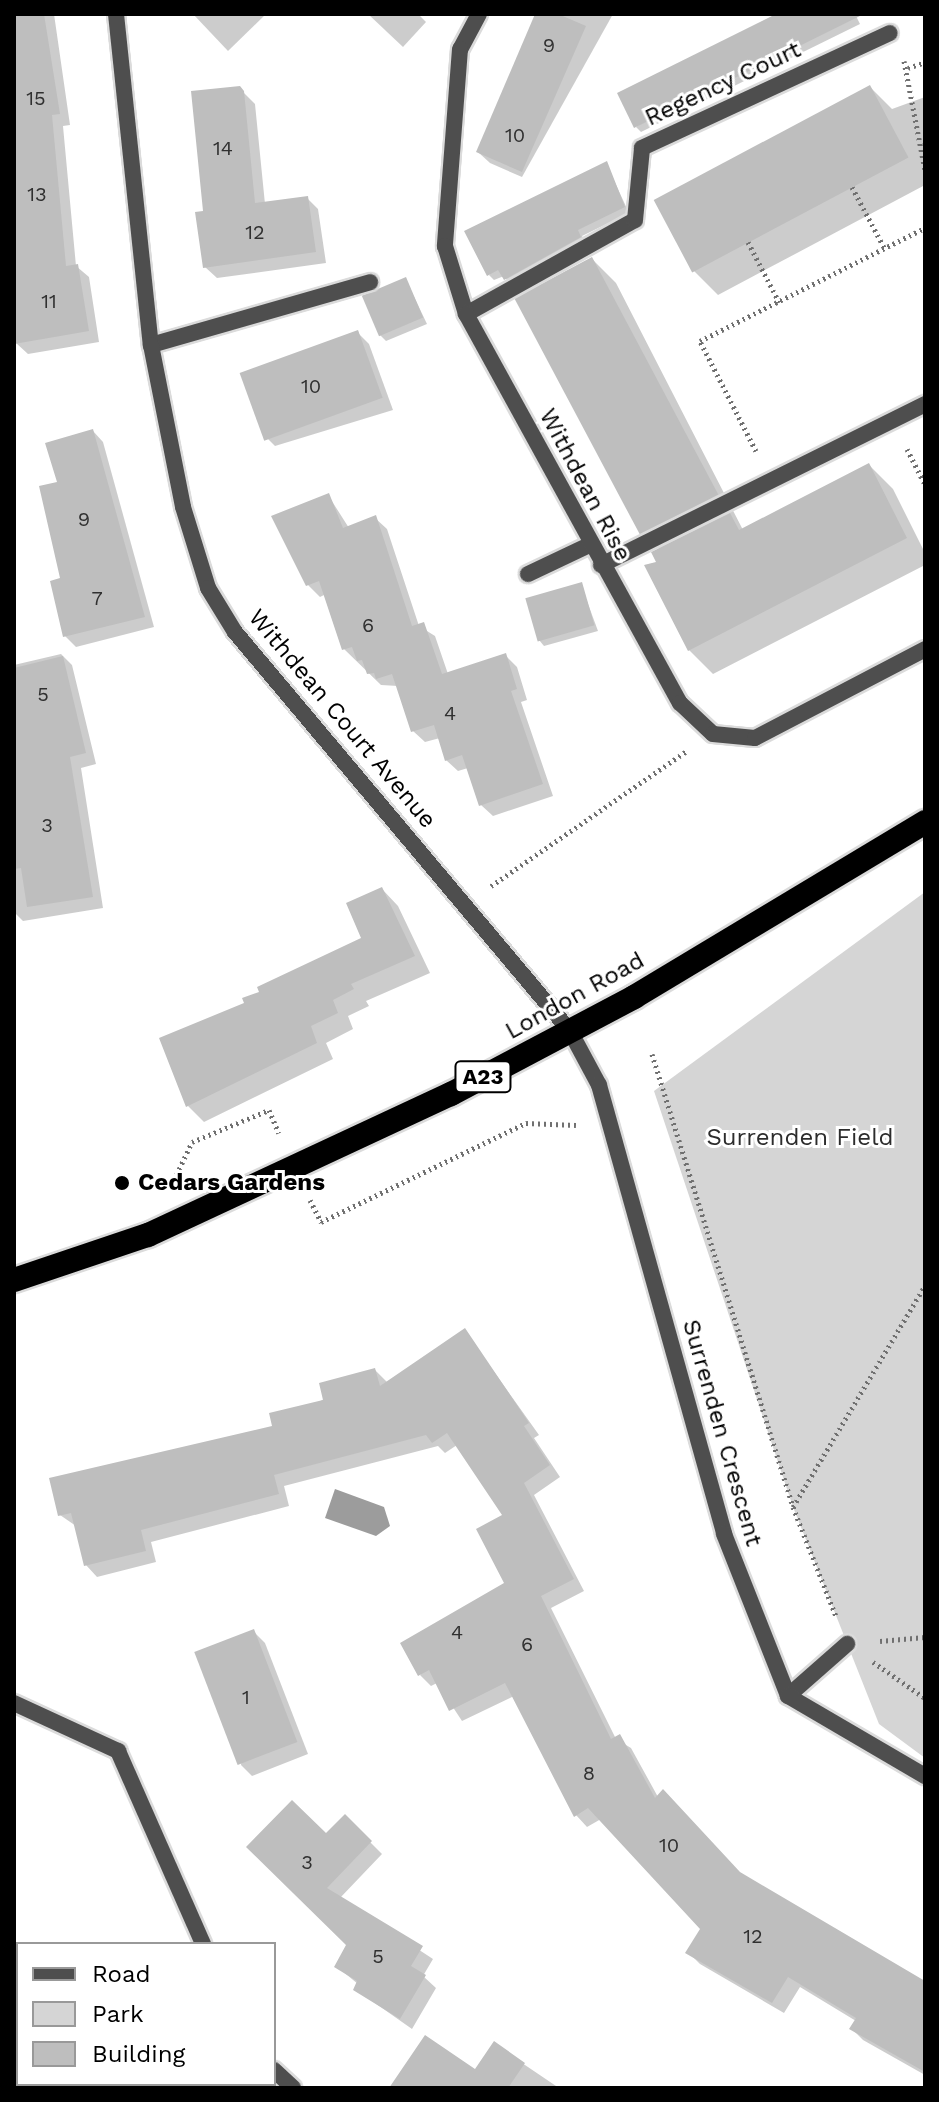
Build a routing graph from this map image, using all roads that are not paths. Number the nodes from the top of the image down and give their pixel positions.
1 (116, 14) edge
2 (479, 14) edge
3 (890, 33) road end
4 (370, 282) dead end
5 (466, 314) junction
6 (151, 345) junction
7 (925, 404) edge
8 (589, 545) junction
9 (601, 565) junction
10 (528, 574) dead end
11 (925, 649) edge
12 (925, 822) edge
13 (570, 1031) junction
14 (14, 1280) edge
15 (847, 1644) road end
16 (788, 1696) junction
17 (14, 1703) edge
18 (925, 1776) edge
19 (202, 1942) edge
20 (276, 2072) edge
21 (293, 2088) edge

1 - 6 street, Withdean Court Avenue
2 - 5 street, Withdean Rise
3 - 5 street, Regency Court
4 - 6 street
5 - 8 street, Withdean Rise
6 - 13 street, Withdean Court Avenue
7 - 9 street
8 - 9 street, Withdean Rise
8 - 10 street
9 - 11 street, Withdean Rise
12 - 13 highway, London Road / A23
13 - 14 highway, London Road / A23
13 - 16 street, Surrenden Crescent
15 - 16 street
16 - 18 street
17 - 19 street
20 - 21 street

